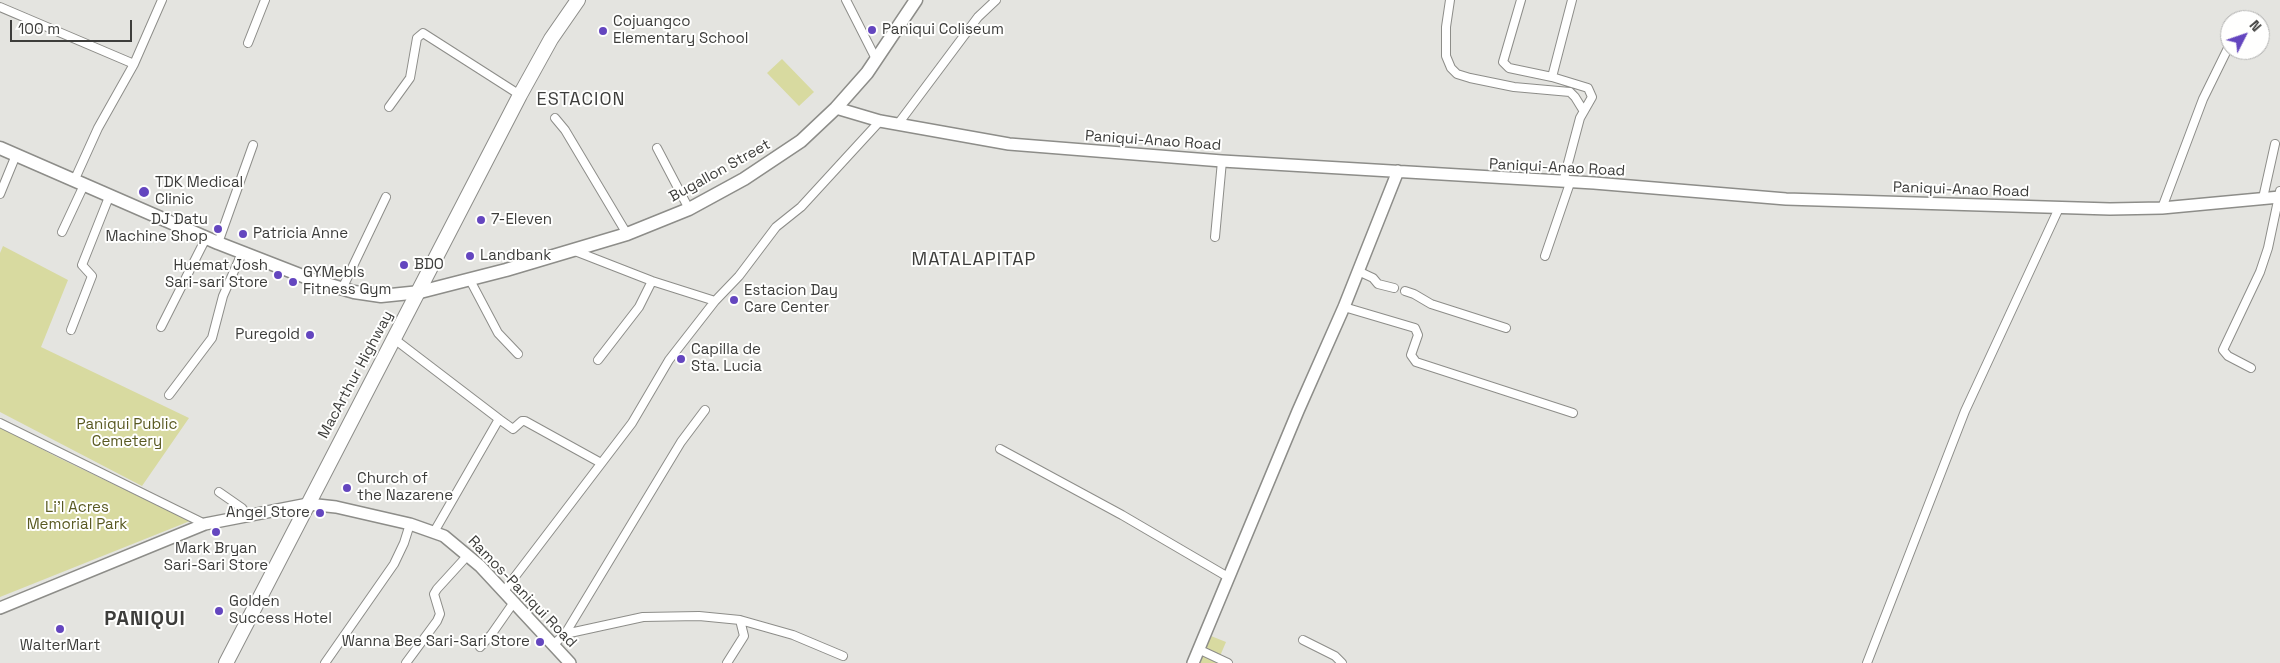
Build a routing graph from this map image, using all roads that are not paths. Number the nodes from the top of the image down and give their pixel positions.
1 (162, 0) edge
2 (265, 0) edge
3 (578, 0) edge
4 (846, 0) edge
5 (916, 0) edge
6 (996, 0) edge
7 (1450, 0) edge
8 (1521, 0) edge
9 (1572, 0) edge
10 (0, 7) edge
11 (248, 43) dead end
12 (876, 59) junction
13 (2222, 60) edge
14 (134, 64) junction
15 (1552, 77) junction
16 (520, 96) junction
17 (389, 107) dead end
18 (836, 108) junction
19 (1583, 110) junction
20 (555, 118) dead end
21 (880, 121) junction
22 (898, 124) junction
23 (2275, 144) dead end
24 (253, 145) dead end
25 (0, 148) edge
26 (656, 148) dead end
27 (16, 155) junction
28 (1222, 161) junction
29 (1398, 171) junction
30 (1566, 182) junction
31 (79, 183) junction
32 (0, 194) edge
33 (2280, 195) edge
34 (109, 197) junction
35 (386, 197) dead end
36 (2263, 198) junction
37 (2059, 208) junction
38 (2162, 208) junction
39 (689, 209) junction
40 (62, 232) dead end
41 (627, 234) junction
42 (206, 238) junction
43 (1215, 238) dead end
44 (218, 243) junction
45 (575, 251) junction
46 (242, 253) junction
47 (1545, 256) dead end
48 (1358, 272) junction
49 (470, 280) junction
50 (652, 281) junction
51 (1394, 288) dead end
52 (342, 289) junction
53 (1405, 291) dead end
54 (420, 292) junction
55 (715, 301) junction
56 (1344, 307) junction
57 (161, 327) dead end
58 (1506, 328) dead end
59 (71, 330) dead end
60 (393, 338) junction
61 (518, 354) dead end
62 (598, 360) dead end
63 (2250, 368) dead end
64 (169, 395) dead end
65 (705, 410) dead end
66 (1573, 413) dead end
67 (499, 420) junction
68 (0, 423) edge
69 (1000, 449) dead end
70 (601, 463) junction
71 (219, 492) dead end
72 (308, 504) junction
73 (247, 515) junction
74 (205, 524) junction
75 (410, 524) junction
76 (434, 532) junction
77 (468, 555) junction
78 (1228, 577) junction
79 (504, 591) junction
80 (514, 602) junction
81 (0, 608) edge
82 (740, 620) junction
83 (565, 634) junction
84 (1303, 640) dead end
85 (554, 644) junction
86 (480, 647) dead end
87 (1198, 649) junction
88 (843, 656) dead end
89 (566, 661) edge
90 (226, 663) edge
91 (325, 663) edge
92 (406, 663) edge
93 (727, 663) edge
94 (1193, 663) edge
95 (1228, 663) edge
96 (1345, 663) edge
97 (1867, 663) edge

1 - 14 street
2 - 11 street
3 - 16 highway, MacArthur Highway
4 - 12 street
5 - 12 main road, Bugallon Street
6 - 22 street
7 - 19 street
8 - 15 street
9 - 15 street
10 - 14 street
12 - 18 main road, Bugallon Street
13 - 38 street
14 - 31 street
15 - 19 street
16 - 17 street
16 - 54 highway, MacArthur Highway
18 - 21 main road, Paniqui-Anao Road
18 - 39 main road, Bugallon Street
19 - 30 street
20 - 41 street
21 - 22 main road, Paniqui-Anao Road
21 - 55 street
22 - 28 main road, Paniqui-Anao Road
23 - 36 street
24 - 44 street
25 - 27 main road, Bugallon Street
26 - 39 street
27 - 31 main road, Bugallon Street
27 - 32 street
28 - 29 main road, Paniqui-Anao Road
28 - 43 street
29 - 30 main road, Paniqui-Anao Road
29 - 48 main road
30 - 37 main road, Paniqui-Anao Road
30 - 47 street
31 - 34 main road, Bugallon Street
31 - 40 street
33 - 36 main road, Paniqui-Anao Road
33 - 63 street
34 - 42 main road, Bugallon Street
34 - 59 street
35 - 52 street
36 - 38 main road, Paniqui-Anao Road
37 - 38 main road, Paniqui-Anao Road
37 - 97 street
39 - 41 main road, Bugallon Street
41 - 45 main road, Bugallon Street
42 - 44 main road, Bugallon Street
42 - 57 street
44 - 46 main road, Bugallon Street
45 - 49 main road, Bugallon Street
45 - 50 street
46 - 52 main road, Bugallon Street
46 - 64 street
48 - 51 street
48 - 56 main road
49 - 54 main road, Bugallon Street
49 - 61 street
50 - 55 street
50 - 62 street
52 - 54 main road, Bugallon Street
53 - 58 street
54 - 60 highway, MacArthur Highway
55 - 70 street
56 - 66 street
56 - 78 main road
60 - 67 street
60 - 72 highway, MacArthur Highway
65 - 83 street
67 - 70 street
67 - 76 street
68 - 74 street
69 - 78 street
70 - 79 street
71 - 73 street
72 - 73 main road, Ramos-Paniqui Road
72 - 75 main road, Ramos-Paniqui Road
72 - 90 highway, MacArthur Highway
73 - 74 main road, Ramos-Paniqui Road
74 - 81 main road, Ramos-Paniqui Road
75 - 76 main road, Ramos-Paniqui Road
75 - 91 street
76 - 77 main road, Ramos-Paniqui Road
77 - 79 main road, Ramos-Paniqui Road
77 - 92 street
78 - 87 main road
79 - 80 main road, Ramos-Paniqui Road
80 - 85 main road, Ramos-Paniqui Road
80 - 86 street
82 - 83 street
82 - 88 street
82 - 93 street
83 - 85 street
84 - 96 street
85 - 89 main road, Ramos-Paniqui Road
87 - 94 main road
87 - 95 street

